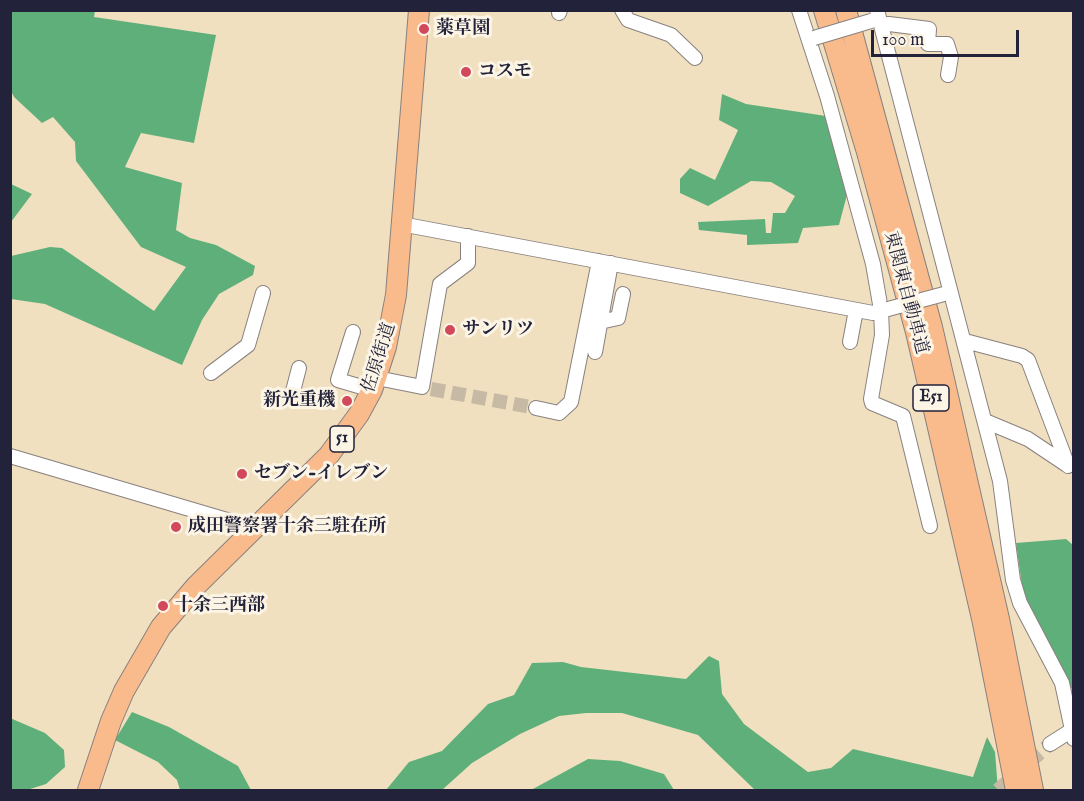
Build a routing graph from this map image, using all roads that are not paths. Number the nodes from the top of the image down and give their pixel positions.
1 (418, 10) edge
2 (622, 10) edge
3 (800, 10) edge
4 (824, 10) edge
5 (846, 10) edge
6 (877, 19) edge
7 (810, 39) junction
8 (695, 58) dead end
9 (948, 75) dead end
10 (402, 224) junction
11 (468, 236) junction
12 (605, 262) junction
13 (263, 293) dead end
14 (948, 293) junction
15 (623, 294) dead end
16 (885, 309) junction
17 (856, 310) junction
18 (600, 322) junction
19 (353, 332) dead end
20 (965, 341) junction
21 (850, 342) dead end
22 (595, 352) dead end
23 (299, 368) dead end
24 (211, 374) dead end
25 (374, 384) junction
26 (292, 395) dead end
27 (536, 408) tunnel mouth
28 (985, 421) junction
29 (10, 456) edge
30 (1071, 468) edge
31 (930, 526) dead end
32 (254, 528) junction
33 (1073, 735) edge
34 (1050, 744) tunnel mouth
35 (88, 790) edge
36 (1016, 790) edge
37 (1033, 790) edge

1 - 10 highway, 佐原街道 / 51
2 - 8 street
3 - 7 street
4 - 36 highway, 東関東自動車道 / E51
5 - 37 highway, 東関東自動車道 / E51
6 - 7 street, bridge
6 - 9 street
6 - 14 street
7 - 16 street
10 - 11 street
10 - 25 highway, 佐原街道 / 51
11 - 12 street
11 - 25 street
12 - 17 street
12 - 18 street
12 - 27 street
13 - 24 street
14 - 16 street, bridge
14 - 20 street
15 - 18 street
16 - 17 street
16 - 31 street
17 - 21 street
18 - 22 street
19 - 25 street
20 - 28 street
20 - 30 street
23 - 26 street
25 - 32 highway, 佐原街道 / 51
28 - 30 street
28 - 33 street
29 - 32 street
32 - 35 highway, 佐原街道 / 51
33 - 34 street

